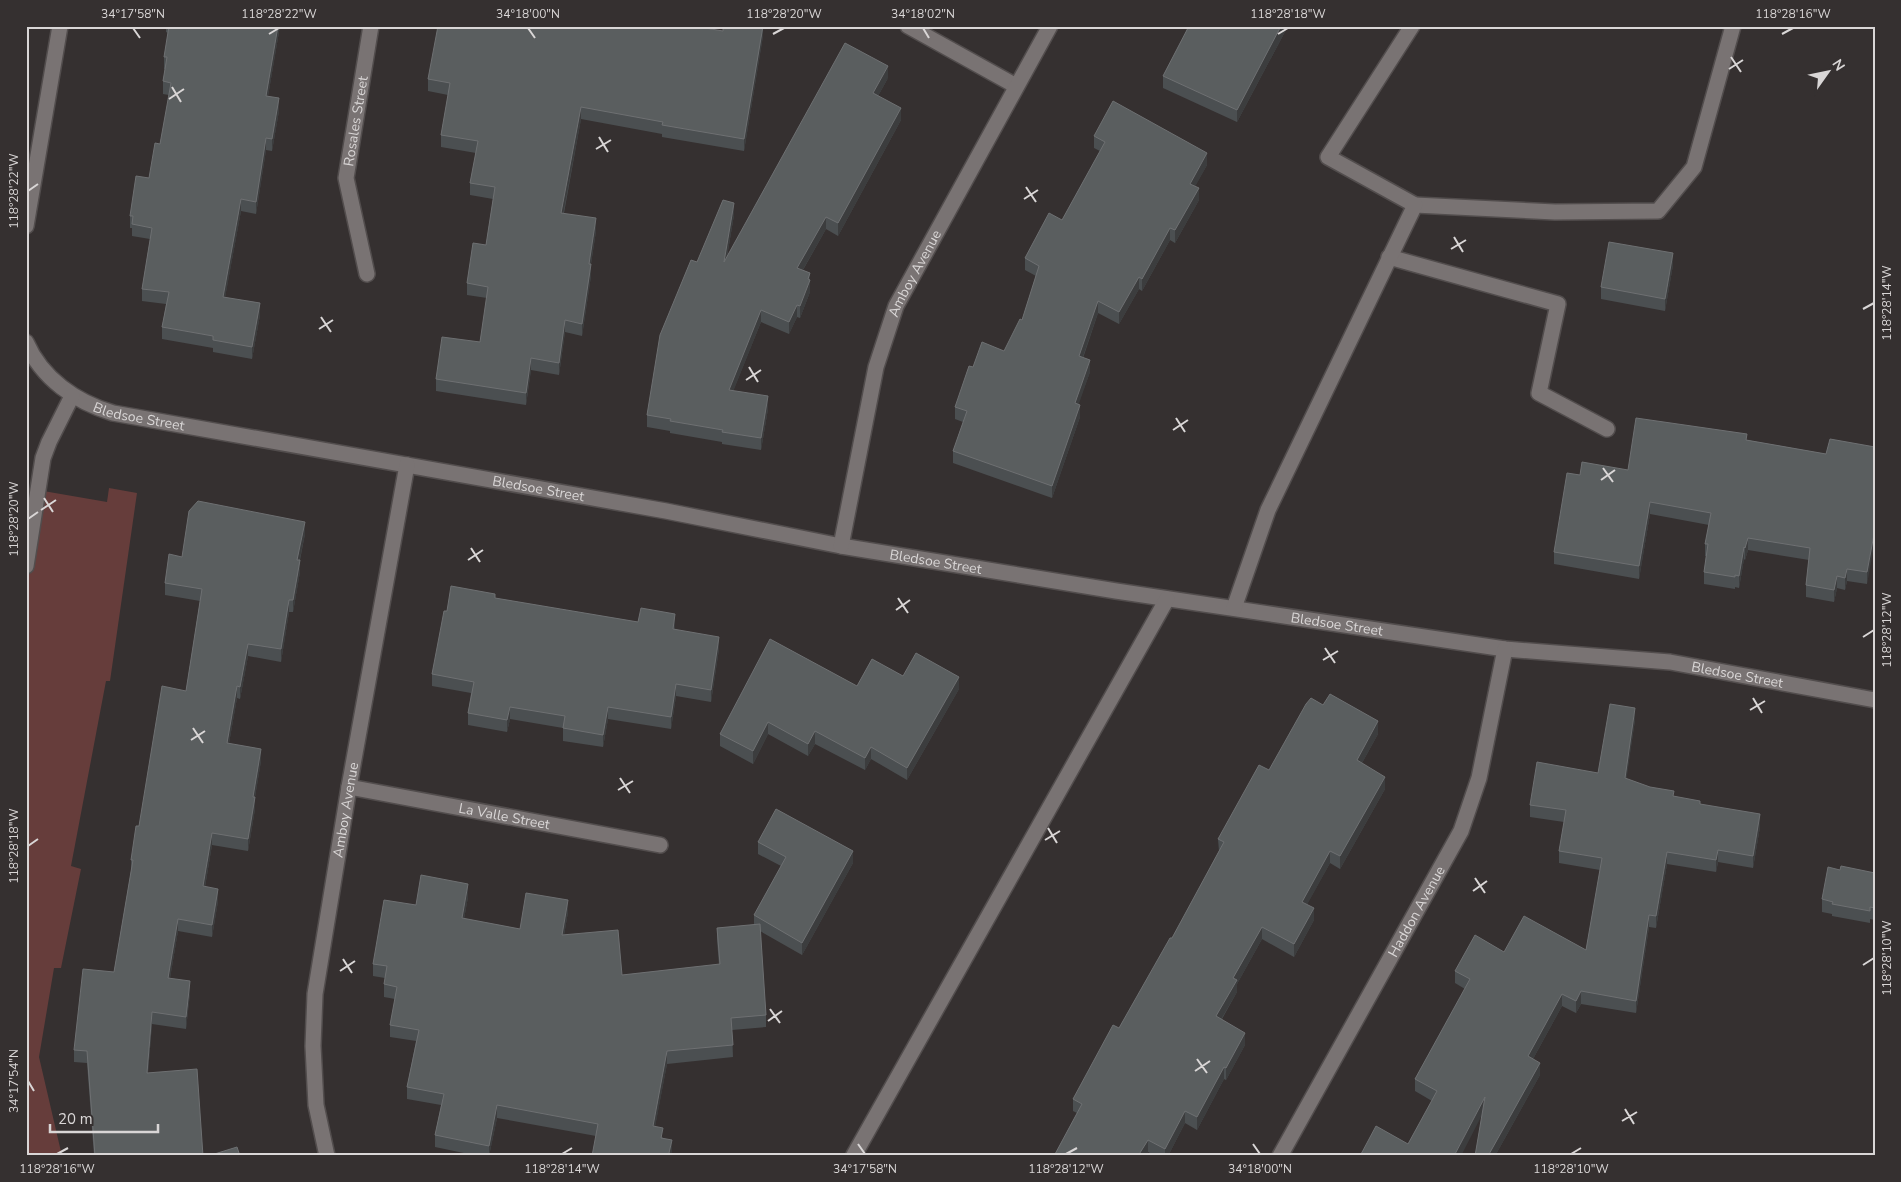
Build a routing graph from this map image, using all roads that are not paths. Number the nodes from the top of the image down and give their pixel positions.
1 (60, 26) edge
2 (371, 26) edge
3 (908, 26) edge
4 (1050, 26) edge
5 (1412, 26) edge
6 (1733, 26) edge
7 (1016, 86) junction
8 (1415, 205) junction
9 (26, 226) edge
10 (1390, 257) junction
11 (367, 274) dead end
12 (27, 344) edge
13 (72, 396) junction
14 (1608, 428) dead end
15 (407, 465) junction
16 (842, 546) junction
17 (26, 566) edge
18 (1166, 599) junction
19 (1234, 608) junction
20 (1505, 649) junction
21 (1875, 700) edge
22 (349, 787) junction
23 (660, 845) dead end
24 (854, 1155) edge
25 (327, 1156) edge
26 (1280, 1156) edge

1 - 9 street
2 - 11 street, Rosales Street
3 - 7 street
4 - 7 street, Amboy Avenue
5 - 8 street
6 - 8 street
7 - 16 street, Amboy Avenue
8 - 10 street
10 - 14 street
10 - 19 street
12 - 13 street, Bledsoe Street
13 - 15 street, Bledsoe Street
13 - 17 street
15 - 16 street, Bledsoe Street
15 - 22 street, Amboy Avenue
16 - 18 street, Bledsoe Street
18 - 19 street, Bledsoe Street
18 - 24 street
19 - 20 street, Bledsoe Street
20 - 21 street, Bledsoe Street
20 - 26 street, Haddon Avenue
22 - 23 street, La Valle Street
22 - 25 street, Amboy Avenue

